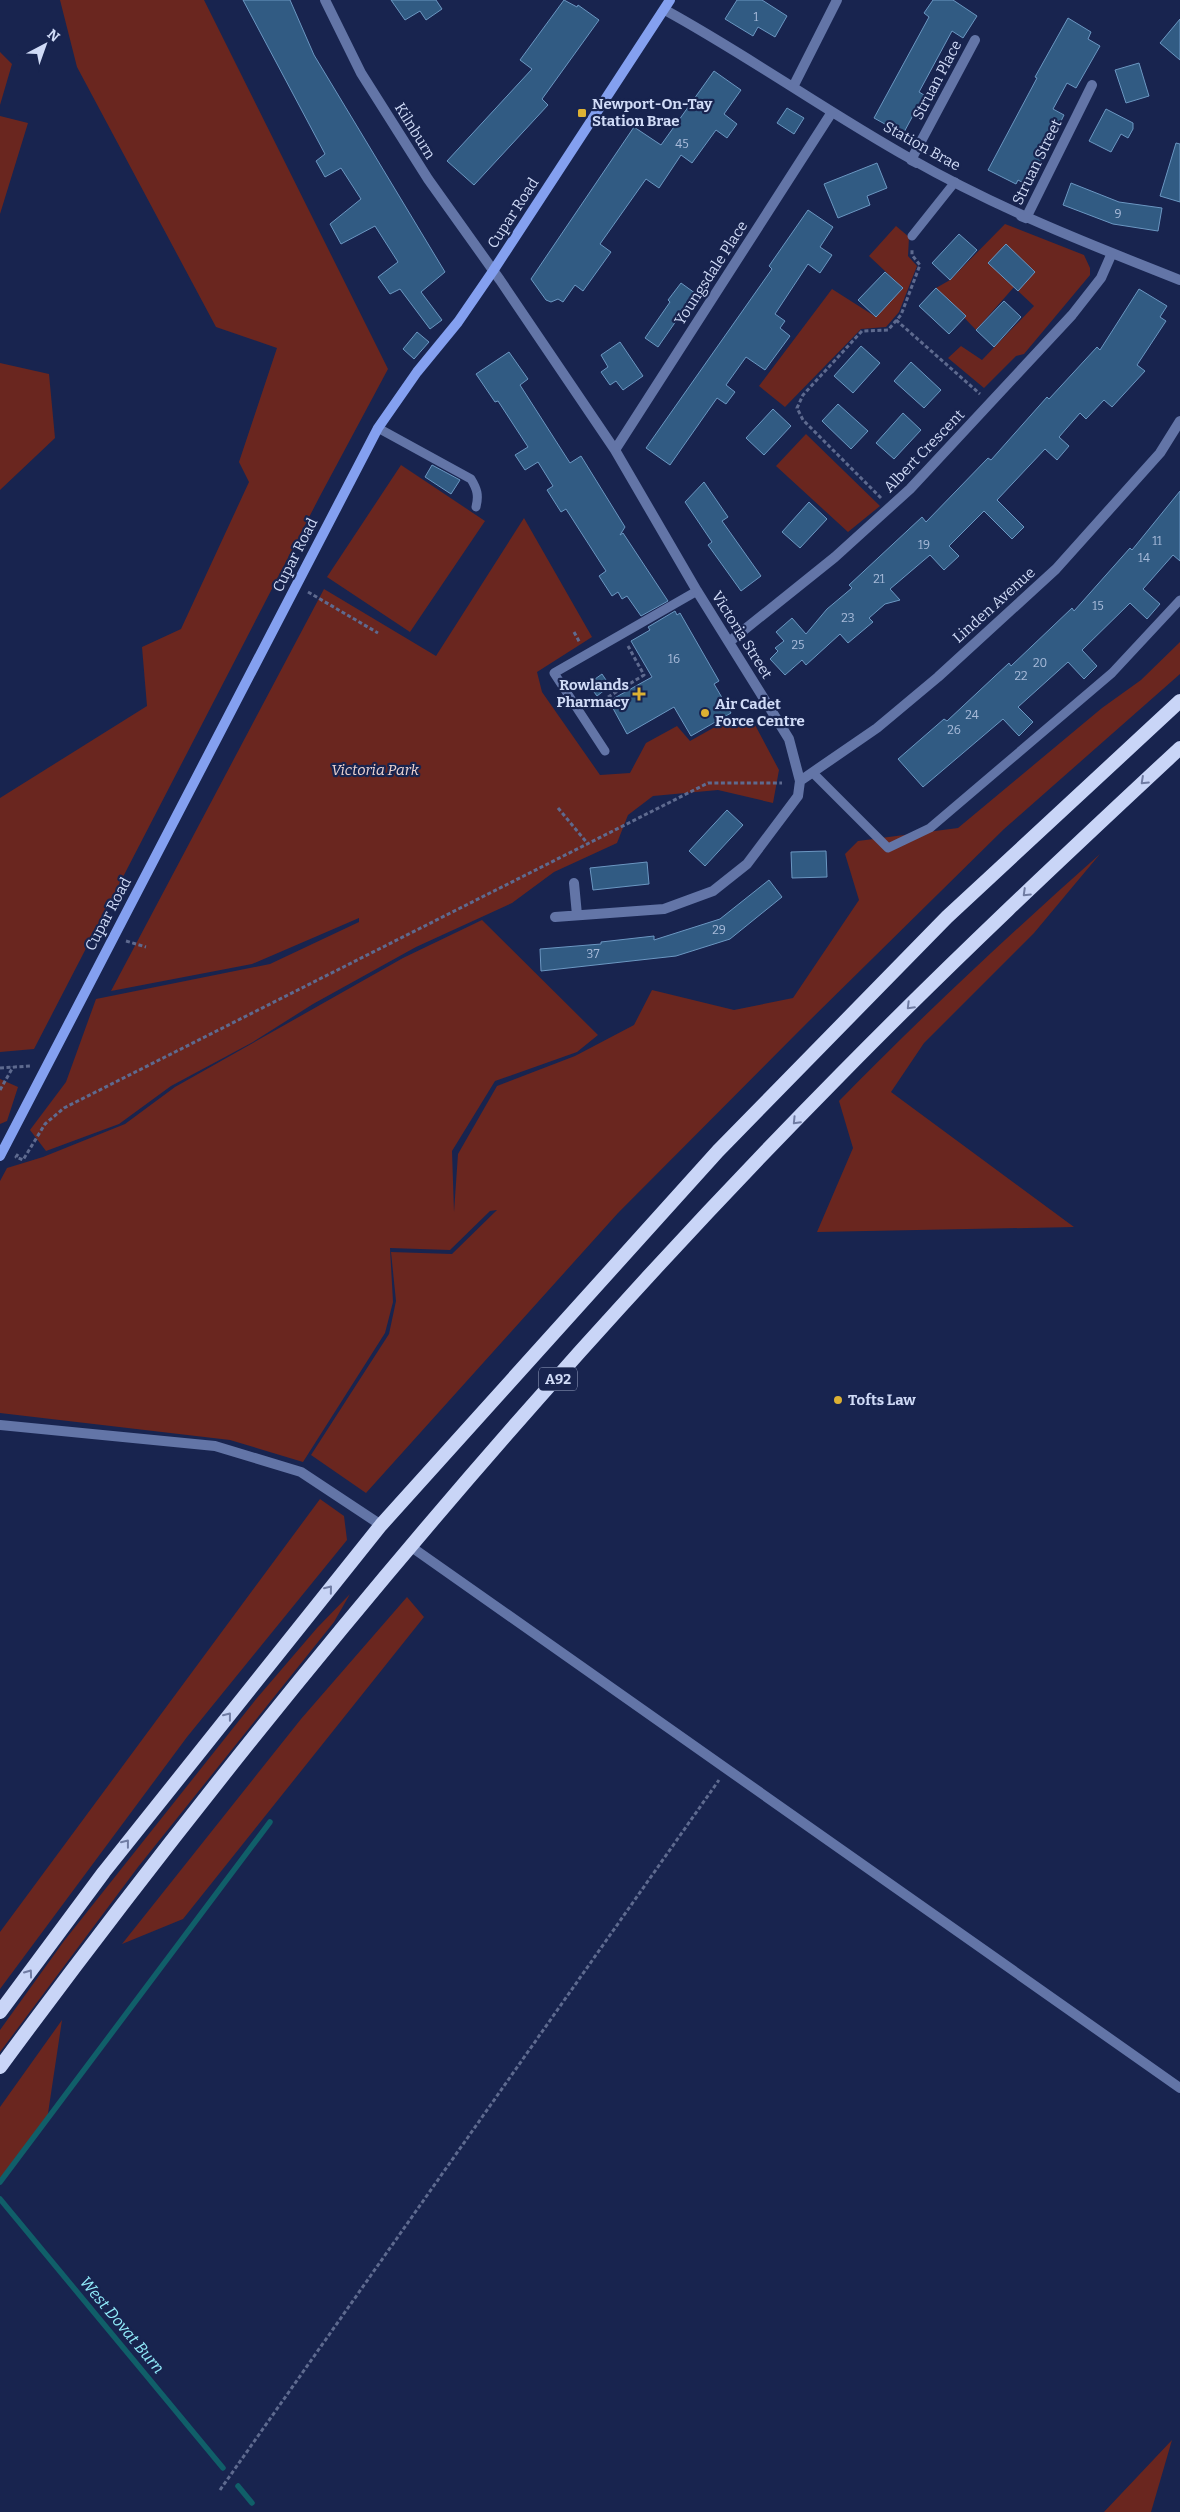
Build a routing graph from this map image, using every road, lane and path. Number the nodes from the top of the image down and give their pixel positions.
1 (325, 0) edge
2 (670, 0) edge
3 (837, 0) edge
4 (665, 10) junction
5 (975, 40) dead end
6 (1092, 84) dead end
7 (793, 87) junction
8 (832, 112) junction
9 (911, 160) junction
10 (955, 182) junction
11 (1026, 218) junction
12 (912, 236) joint
13 (1112, 253) junction
14 (493, 271) junction
15 (1180, 280) edge
16 (896, 320) junction
17 (990, 403) junction
18 (1180, 422) edge
19 (378, 428) junction
20 (615, 450) junction
21 (476, 507) dead end
22 (890, 507) junction
23 (296, 586) junction
24 (697, 591) junction
25 (1180, 600) edge
26 (378, 633) dead end
27 (625, 641) dead end
28 (729, 642) junction
29 (608, 696) dead end
30 (1180, 701) edge
31 (1180, 748) edge
32 (605, 751) dead end
33 (813, 772) junction
34 (800, 781) junction
35 (782, 783) dead end
36 (558, 808) dead end
37 (588, 844) junction
38 (574, 883) dead end
39 (577, 915) junction
40 (555, 917) dead end
41 (113, 938) junction
42 (146, 947) dead end
43 (14, 1066) junction
44 (46, 1066) junction
45 (0, 1068) edge
46 (0, 1090) edge
47 (0, 1156) edge
48 (16, 1157) dead end
49 (0, 1425) edge
50 (382, 1525) junction
51 (410, 1546) junction
52 (726, 1769) junction
53 (0, 2012) edge
54 (0, 2067) edge
55 (1180, 2088) edge
56 (220, 2490) dead end

1 - 14 street, Kilnburn
2 - 4 main road, Cupar Road
3 - 7 street
4 - 7 street, Station Brae
4 - 14 main road, Cupar Road
5 - 9 street, Struan Place
6 - 11 street, Struan Street
7 - 8 street, Station Brae
8 - 9 street, Station Brae
8 - 20 street, Youngsdale Place
9 - 10 street, Station Brae
9 - 11 street, Struan Street
10 - 11 street, Station Brae
10 - 12 lane
11 - 13 street, Station Brae
12 - 16 path
13 - 15 street, Station Brae
13 - 17 street, Albert Crescent
14 - 19 main road, Cupar Road
14 - 20 street, Victoria Street
16 - 17 path
16 - 22 path
17 - 22 street, Albert Crescent
18 - 33 street, Linden Avenue
19 - 21 lane
19 - 23 main road, Cupar Road
20 - 24 street, Victoria Street
22 - 28 street, Albert Crescent
23 - 26 path
23 - 41 main road, Cupar Road
24 - 28 street, Victoria Street
24 - 32 lane
25 - 33 lane
27 - 29 path
28 - 34 street, Victoria Street
30 - 50 highway, A92
31 -> 51 highway, A92
33 - 34 street, Linden Avenue
34 - 39 street
35 - 37 path
36 - 37 path
37 - 48 path
38 - 39 street
39 - 40 street
41 - 42 path
41 - 44 main road, Cupar Road
43 - 44 path
43 - 45 path
43 - 46 path
44 - 47 main road, Cupar Road
49 - 50 street
53 -> 50 highway, A92
51 - 52 street
51 - 54 highway, A92
52 - 55 street
52 - 56 path

